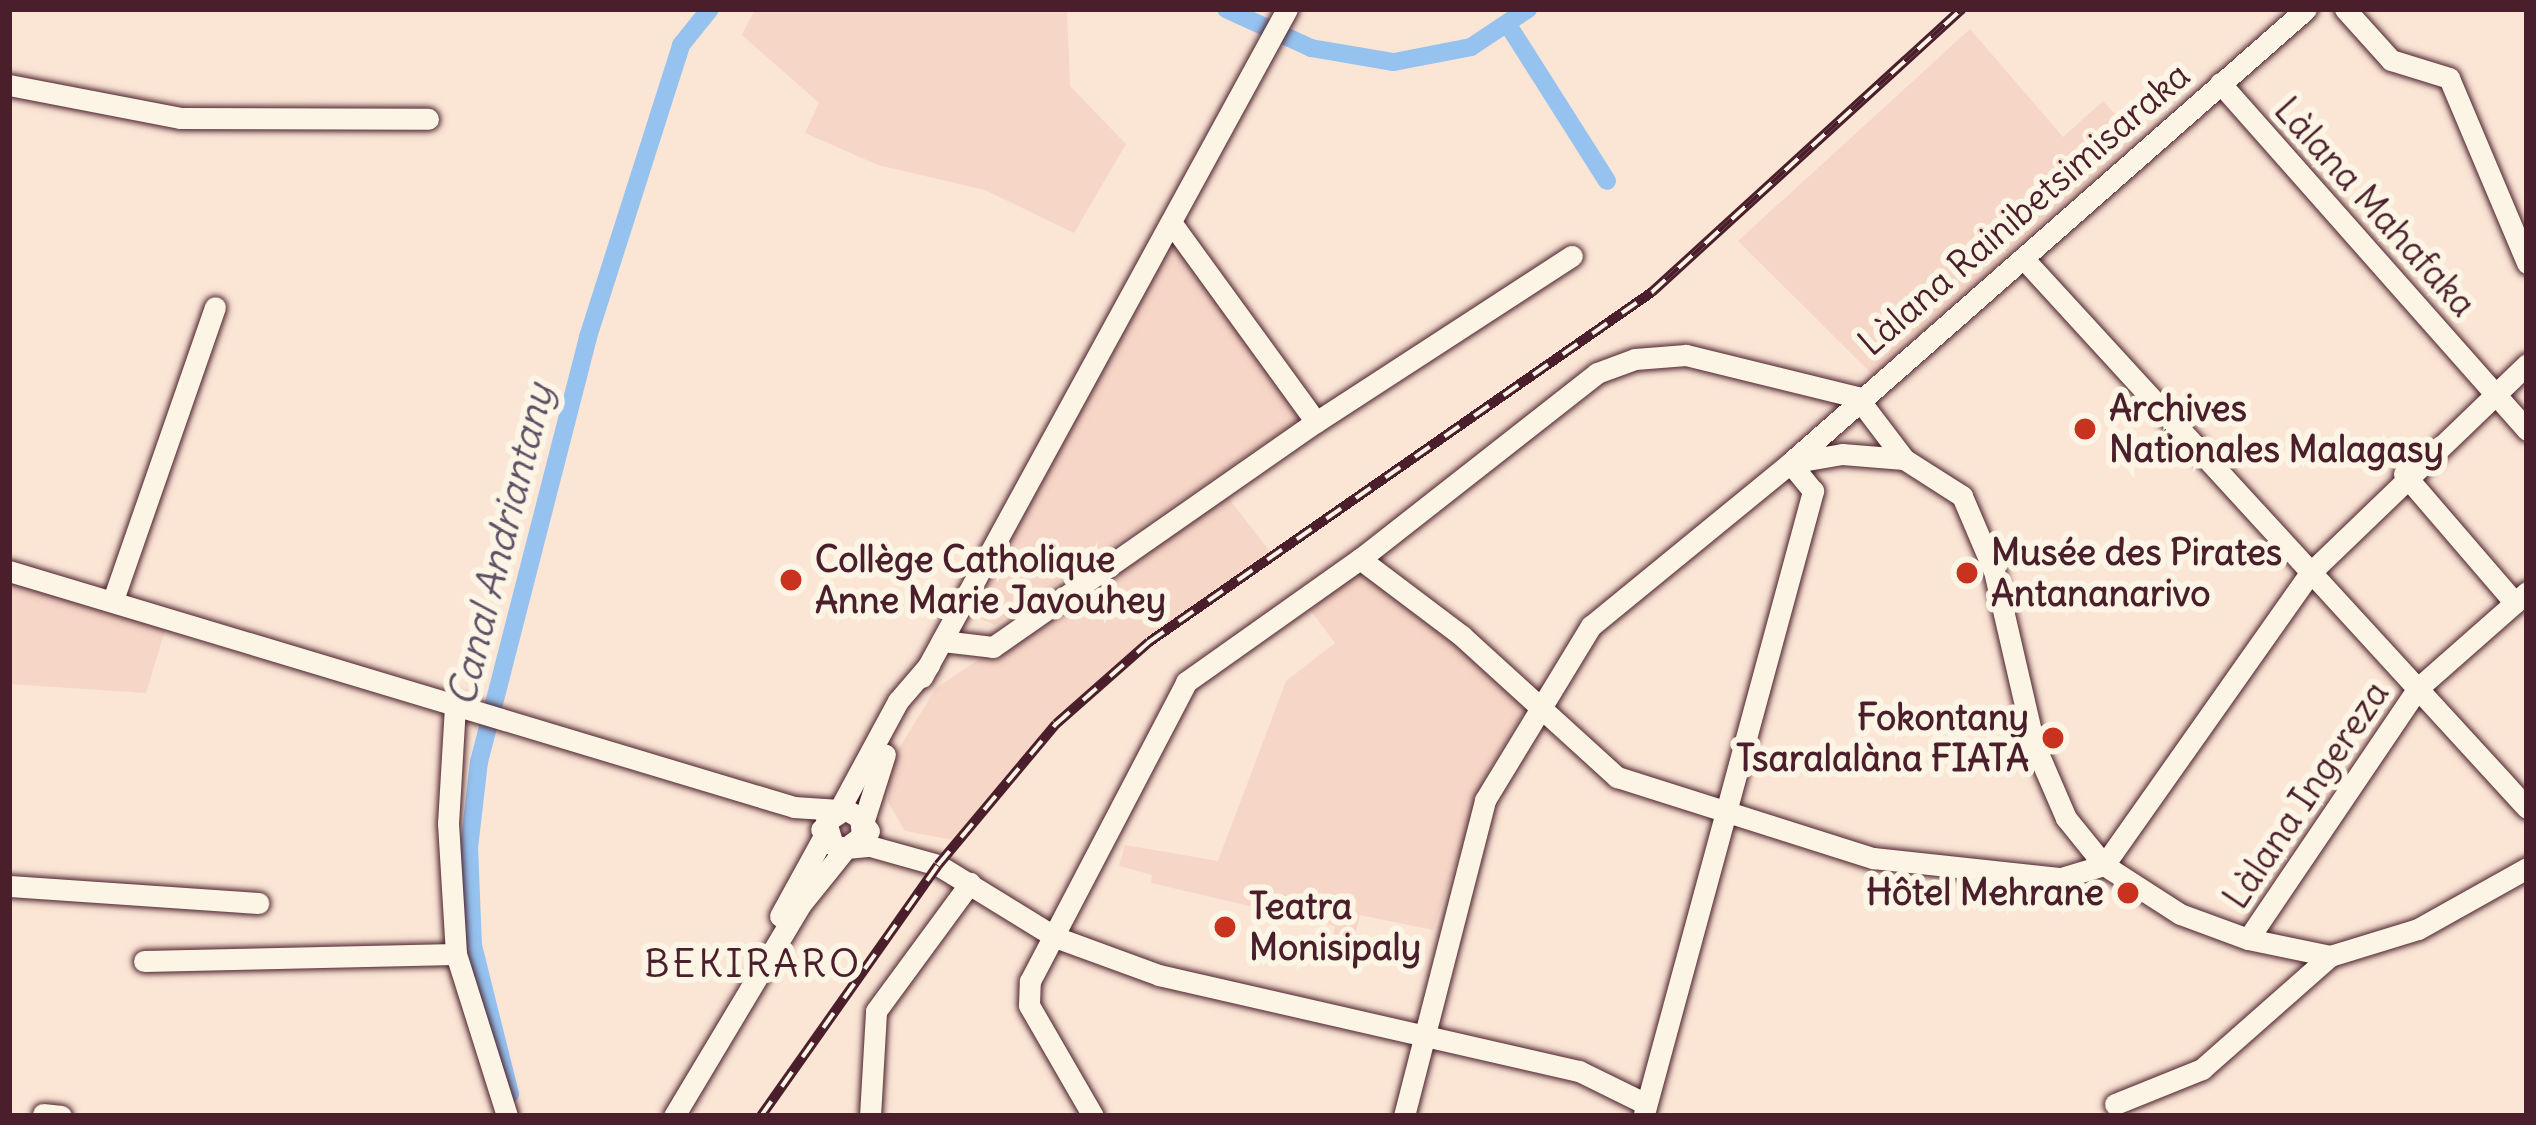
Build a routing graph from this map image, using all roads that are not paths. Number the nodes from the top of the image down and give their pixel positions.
1 (1287, 9) edge
2 (2306, 9) edge
3 (2344, 9) edge
4 (2220, 83) junction
5 (9, 85) edge
6 (428, 119) dead end
7 (1172, 224) junction
8 (1572, 256) dead end
9 (2023, 258) junction
10 (2527, 263) edge
11 (215, 308) dead end
12 (2527, 364) edge
13 (2496, 393) junction
14 (1857, 397) junction
15 (1316, 422) junction
16 (2527, 430) edge
17 (1904, 459) junction
18 (1790, 463) junction
19 (2404, 475) junction
20 (1360, 560) junction
21 (9, 571) edge
22 (2309, 574) junction
23 (2521, 597) edge
24 (113, 600) junction
25 (942, 641) junction
26 (929, 665) junction
27 (2417, 689) junction
28 (1539, 705) junction
29 (455, 706) junction
30 (794, 807) junction
31 (2527, 808) edge
32 (839, 810) junction
33 (1729, 812) junction
34 (862, 823) junction
35 (825, 834) junction
36 (846, 848) junction
37 (894, 851) junction
38 (2104, 866) junction
39 (2527, 868) edge
40 (970, 883) junction
41 (9, 886) edge
42 (258, 903) dead end
43 (1055, 937) junction
44 (2248, 939) junction
45 (456, 954) junction
46 (2330, 956) junction
47 (144, 961) dead end
48 (742, 998) junction
49 (1425, 1032) junction
50 (2115, 1104) dead end
51 (1643, 1109) edge
52 (507, 1116) edge
53 (674, 1116) edge
54 (870, 1116) edge
55 (1093, 1116) edge
56 (1404, 1116) edge

1 - 7 street
2 - 4 street, Làlana Rainibetsimisaraka
3 - 10 street
4 - 9 street, Làlana Rainibetsimisaraka
4 - 13 street, Làlana Mahafaka
5 - 6 street
7 - 15 street
7 - 25 street
8 - 15 street
9 - 14 street, Làlana Rainibetsimisaraka
9 - 22 street
11 - 24 street
12 - 13 street
13 - 16 street, Làlana Mahafaka
13 - 19 street
14 - 17 street
14 - 18 street, Làlana Rainibetsimisaraka
14 - 20 street
15 - 25 street
17 - 18 street
17 - 38 street
18 - 28 street, Làlana Rainibetsimisaraka
18 - 33 street
19 - 22 street
19 - 23 street
20 - 28 street
20 - 43 street
21 - 24 street
22 - 27 street
22 - 38 street
23 - 27 street, Làlana Ingereza
24 - 29 street
25 - 26 street
26 - 32 street
26 - 34 street
27 - 31 street
27 - 44 street, Làlana Ingereza
28 - 33 street
28 - 49 street, Làlana Rainibetsimisaraka
29 - 30 street
29 - 45 street
30 - 32 street
30 - 35 street
32 - 34 street
32 - 35 street
33 - 38 street
33 - 51 street
34 - 36 street
34 - 37 street
35 - 36 street
35 - 48 street
36 - 37 street
36 - 48 street
37 - 40 street
38 - 44 street
39 - 46 street
40 - 43 street
40 - 54 street
41 - 42 street
43 - 49 street
43 - 55 street
44 - 46 street
45 - 47 street
45 - 52 street
46 - 50 street
48 - 53 street
49 - 51 street
49 - 56 street, Làlana Rainibetsimisaraka

